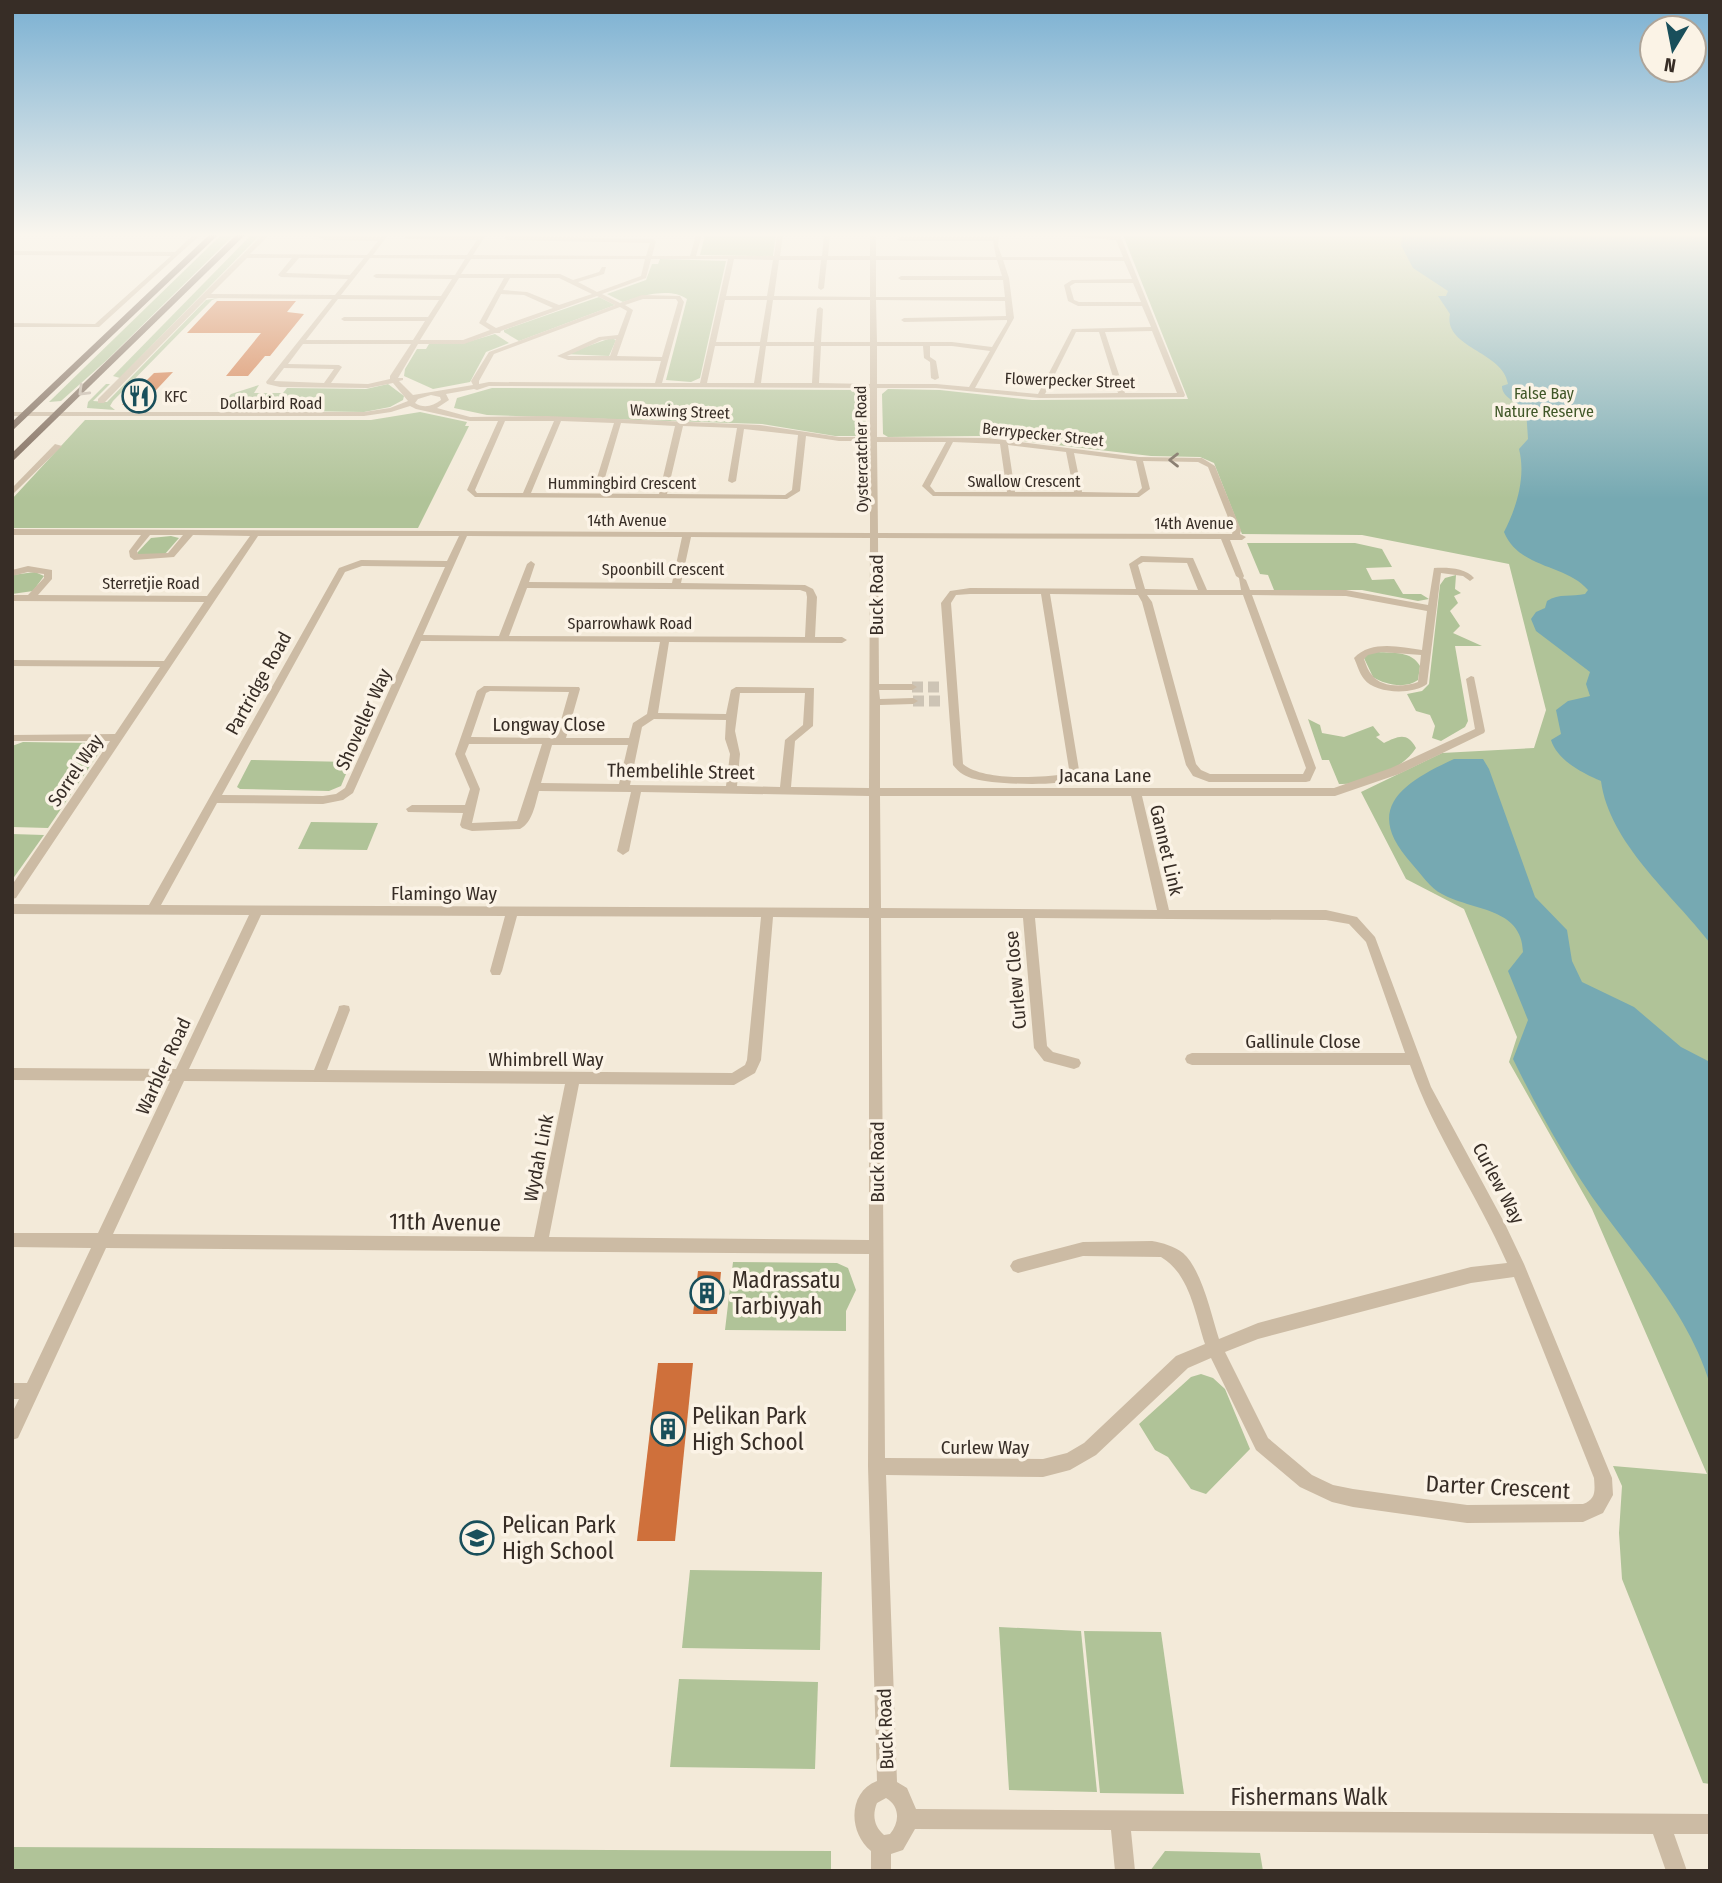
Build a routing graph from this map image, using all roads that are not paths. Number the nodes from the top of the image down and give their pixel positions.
1 (100, 323) edge
2 (122, 323) edge
3 (152, 323) edge
4 (180, 323) edge
5 (316, 323) edge
6 (428, 323) edge
7 (482, 323) edge
8 (519, 323) edge
9 (571, 323) edge
10 (625, 323) edge
11 (675, 323) edge
12 (717, 323) edge
13 (767, 323) edge
14 (819, 323) edge
15 (873, 323) edge
16 (1008, 323) edge
17 (1153, 323) edge
18 (12, 325) edge
19 (1101, 329) junction
20 (1155, 329) junction
21 (496, 331) junction
22 (620, 337) junction
23 (301, 342) junction
24 (517, 342) junction
25 (415, 343) junction
26 (712, 344) junction
27 (764, 344) junction
28 (818, 344) junction
29 (873, 344) junction
30 (926, 344) junction
31 (994, 349) junction
32 (613, 358) junction
33 (666, 359) junction
34 (282, 366) junction
35 (397, 377) junction
36 (935, 378) dead end
37 (502, 384) joint
38 (658, 385) junction
39 (703, 385) junction
40 (757, 385) junction
41 (815, 385) junction
42 (874, 385) junction
43 (326, 386) junction
44 (476, 386) junction
45 (971, 389) junction
46 (428, 393) junction
47 (438, 393) junction
48 (1040, 396) junction
49 (1122, 396) junction
50 (101, 401) dead end
51 (412, 401) junction
52 (444, 401) junction
53 (424, 408) junction
54 (120, 413) junction
55 (12, 414) edge
56 (26, 414) junction
57 (60, 414) junction
58 (484, 418) junction
59 (503, 418) junction
60 (558, 419) junction
61 (618, 422) junction
62 (679, 425) junction
63 (741, 427) junction
64 (12, 428) edge
65 (802, 435) junction
66 (874, 439) junction
67 (950, 440) junction
68 (1004, 442) junction
69 (58, 446) dead end
70 (1069, 450) junction
71 (12, 458) edge
72 (1139, 459) junction
73 (600, 481) dead end
74 (732, 481) dead end
75 (12, 493) edge
76 (1011, 495) junction
77 (1079, 495) junction
78 (526, 496) junction
79 (662, 497) junction
80 (12, 532) edge
81 (147, 533) junction
82 (190, 533) junction
83 (255, 534) junction
84 (464, 534) junction
85 (687, 534) junction
86 (876, 535) junction
87 (1239, 537) joint
88 (1225, 538) junction
89 (450, 564) junction
90 (531, 564) dead end
91 (1426, 568) dead end
92 (1437, 570) junction
93 (12, 573) edge
94 (1470, 578) dead end
95 (676, 584) junction
96 (523, 585) junction
97 (1045, 592) junction
98 (1141, 592) junction
99 (1203, 592) junction
100 (1247, 592) junction
101 (12, 598) edge
102 (31, 598) junction
103 (211, 599) junction
104 (1432, 609) junction
105 (418, 638) junction
106 (503, 638) junction
107 (665, 639) junction
108 (810, 640) junction
109 (842, 640) dead end
110 (1427, 653) junction
111 (12, 663) edge
112 (167, 664) junction
113 (1471, 679) dead end
114 (912, 687) tunnel mouth
115 (940, 687) tunnel mouth
116 (952, 687) junction
117 (876, 694) junction
118 (940, 701) tunnel mouth
119 (953, 701) junction
120 (913, 702) tunnel mouth
121 (652, 716) junction
122 (731, 717) junction
123 (119, 737) junction
124 (12, 738) edge
125 (465, 740) junction
126 (554, 741) junction
127 (633, 742) junction
128 (535, 787) junction
129 (624, 788) junction
130 (638, 789) junction
131 (731, 789) junction
132 (785, 790) junction
133 (876, 792) junction
134 (1136, 792) junction
135 (214, 799) junction
136 (412, 809) dead end
137 (469, 809) junction
138 (623, 851) dead end
139 (12, 895) edge
140 (12, 909) edge
141 (258, 909) junction
142 (152, 910) junction
143 (513, 910) junction
144 (768, 912) junction
145 (876, 914) junction
146 (1029, 914) junction
147 (1164, 915) junction
148 (496, 971) dead end
149 (344, 1010) dead end
150 (1192, 1059) dead end
151 (1415, 1059) junction
152 (1073, 1063) dead end
153 (12, 1074) edge
154 (180, 1075) junction
155 (318, 1077) junction
156 (573, 1079) junction
157 (12, 1240) edge
158 (103, 1240) junction
159 (540, 1245) junction
160 (877, 1247) junction
161 (1018, 1266) dead end
162 (1519, 1269) junction
163 (1215, 1349) junction
164 (12, 1391) edge
165 (32, 1391) junction
166 (12, 1432) edge
167 (877, 1466) junction
168 (887, 1788) junction
169 (908, 1819) junction
170 (1120, 1820) junction
171 (1660, 1824) junction
172 (1710, 1824) edge
173 (881, 1846) junction
174 (881, 1871) edge
175 (1125, 1871) edge
176 (1677, 1871) edge

1 - 18 street
2 - 56 main road
3 -> 57 main road
4 - 50 street
5 - 23 street
6 - 25 street
7 - 21 street
8 - 21 street
9 - 24 street
10 - 22 street
11 - 33 street
12 - 26 street
13 - 27 street
14 - 28 street
15 - 29 street, Oystercatcher Road
16 - 31 street
17 - 20 street
19 - 20 street
19 - 48 street
19 - 49 street
20 - 49 street, Flowerpecker Street
21 - 24 street
21 - 25 street
22 - 32 street
22 - 32 street
23 - 25 street
23 - 34 street
24 - 44 street
25 - 35 street
26 - 27 street
26 - 39 street
27 - 28 street
27 - 40 street
28 - 29 street
28 - 41 street
29 - 30 street
29 - 42 street, Oystercatcher Road
30 - 31 street
30 - 36 street
31 - 45 street
32 - 33 street
33 - 38 street
34 - 43 street
34 - 43 street
35 - 43 street
35 - 46 street
35 - 51 street
37 - 38 street
37 - 44 street, Dollarbird Road
38 - 39 street
39 - 40 street
40 - 41 street
41 - 42 street
42 - 45 street, Flowerpecker Street
42 - 66 street, Oystercatcher Road
44 - 47 street
44 - 52 street, Dollarbird Road
45 - 48 street, Flowerpecker Street
46 - 47 street
46 - 51 street
47 - 52 street
48 - 49 street, Flowerpecker Street
51 - 53 street, Waxwing Street
51 - 54 street, Dollarbird Road
52 - 53 street, Dollarbird Road
52 - 58 street, Waxwing Street
53 - 54 street, Dollarbird Road
53 - 58 street, Waxwing Street
54 - 57 street, Dollarbird Road
55 - 56 street, Dollarbird Road
56 - 57 street, Dollarbird Road
56 - 64 main road
57 - 71 main road
58 - 59 street, Waxwing Street
59 - 60 street, Waxwing Street
59 - 78 street, Hummingbird Crescent
60 - 61 street, Waxwing Street
60 - 78 street
61 - 62 street, Waxwing Street
61 - 73 street
62 - 63 street, Waxwing Street
62 - 79 street
63 - 65 street, Waxwing Street
63 - 74 street
65 - 66 street, Waxwing Street
65 - 79 street, Hummingbird Crescent
66 - 67 street, Berrypecker Street
66 - 86 street, Oystercatcher Road
67 - 68 street, Berrypecker Street
67 - 76 street, Swallow Crescent
68 - 70 street, Berrypecker Street
68 - 76 street
69 - 75 street
70 - 72 street, Berrypecker Street
70 - 77 street
72 - 77 street, Swallow Crescent
87 -> 72 street, Berrypecker Street
76 - 77 street, Swallow Crescent
78 - 79 street, Hummingbird Crescent
80 - 81 street, 14th Avenue
81 - 82 street, 14th Avenue
81 - 82 street
82 - 83 street, 14th Avenue
83 - 84 street, 14th Avenue
83 - 103 street, Sterretjie Road
84 - 85 street, 14th Avenue
84 - 89 street, Shoveller Way
85 - 86 street, 14th Avenue
85 - 95 street
86 - 88 street, 14th Avenue
86 - 117 street, Buck Road
87 - 88 street, 14th Avenue
88 - 100 street
89 - 105 street, Shoveller Way
89 - 135 street, Partridge Road
90 - 96 street
91 - 92 street
92 - 94 street
92 - 104 street
93 - 102 street
95 - 96 street, Spoonbill Crescent
95 - 108 street, Spoonbill Crescent
96 - 106 street
97 - 98 street
97 - 116 street
97 - 119 street
98 - 99 street
98 - 99 street
98 - 100 street
99 - 100 street
100 - 104 street
101 - 102 street, Sterretjie Road
102 - 103 street, Sterretjie Road
103 - 112 street, Sorrel Way
104 - 110 street
105 - 106 street, Sparrowhawk Road
105 - 135 street, Shoveller Way
106 - 107 street, Sparrowhawk Road
107 - 108 street, Sparrowhawk Road
107 - 121 street
108 - 109 street, Sparrowhawk Road
110 - 110 street
111 - 112 street
112 - 123 street, Sorrel Way
113 - 134 street, Jacana Lane
114 - 117 street
115 - 116 street
116 - 119 street
117 - 120 street
117 - 133 street, Buck Road
118 - 119 street
121 - 122 street
121 - 127 street
122 - 131 street
122 - 132 street
123 - 124 street
123 - 139 street, Sorrel Way
125 - 126 street, Longway Close
125 - 126 street
125 - 137 street
126 - 127 street, Longway Close
126 - 128 street
127 - 129 street
128 - 129 street, Thembelihle Street
128 - 137 street
129 - 130 street, Thembelihle Street
130 - 131 street, Thembelihle Street
130 - 138 street
131 - 132 street, Thembelihle Street
132 - 133 street, Thembelihle Street
133 - 134 street, Jacana Lane
133 - 145 street, Buck Road
134 - 147 street, Gannet Link
135 - 142 street, Partridge Road
136 - 137 street
140 - 142 street, Flamingo Way
141 - 142 street, Flamingo Way
141 - 143 street, Flamingo Way
141 - 154 street, Warbler Road
143 - 144 street, Flamingo Way
143 - 148 street
144 - 145 street, Flamingo Way
144 - 156 street, Whimbrell Way
145 - 146 street, Curlew Way
145 - 160 street, Buck Road
146 - 147 street, Curlew Way
146 - 152 street, Curlew Close
147 - 151 street, Curlew Way
149 - 155 street
150 - 151 street, Gallinule Close
151 - 162 street, Curlew Way
153 - 154 street, Whimbrell Way
154 - 155 street, Whimbrell Way
154 - 158 street, Warbler Road
155 - 156 street, Whimbrell Way
156 - 159 street, Wydah Link
157 - 158 street, 11th Avenue
158 - 159 street, 11th Avenue
158 - 165 street
159 - 160 street, 11th Avenue
160 - 167 street, Buck Road
161 - 163 street
162 - 163 street, Curlew Way
162 - 163 street, Darter Crescent
163 - 167 street, Curlew Way
164 - 165 street
165 - 166 street
167 - 168 street, Buck Road
168 - 169 street
168 - 173 street
169 - 170 street, Fishermans Walk
169 - 173 street
170 - 171 street, Fishermans Walk
170 - 175 street
171 - 172 street, Fishermans Walk
171 - 176 street
173 - 174 street

